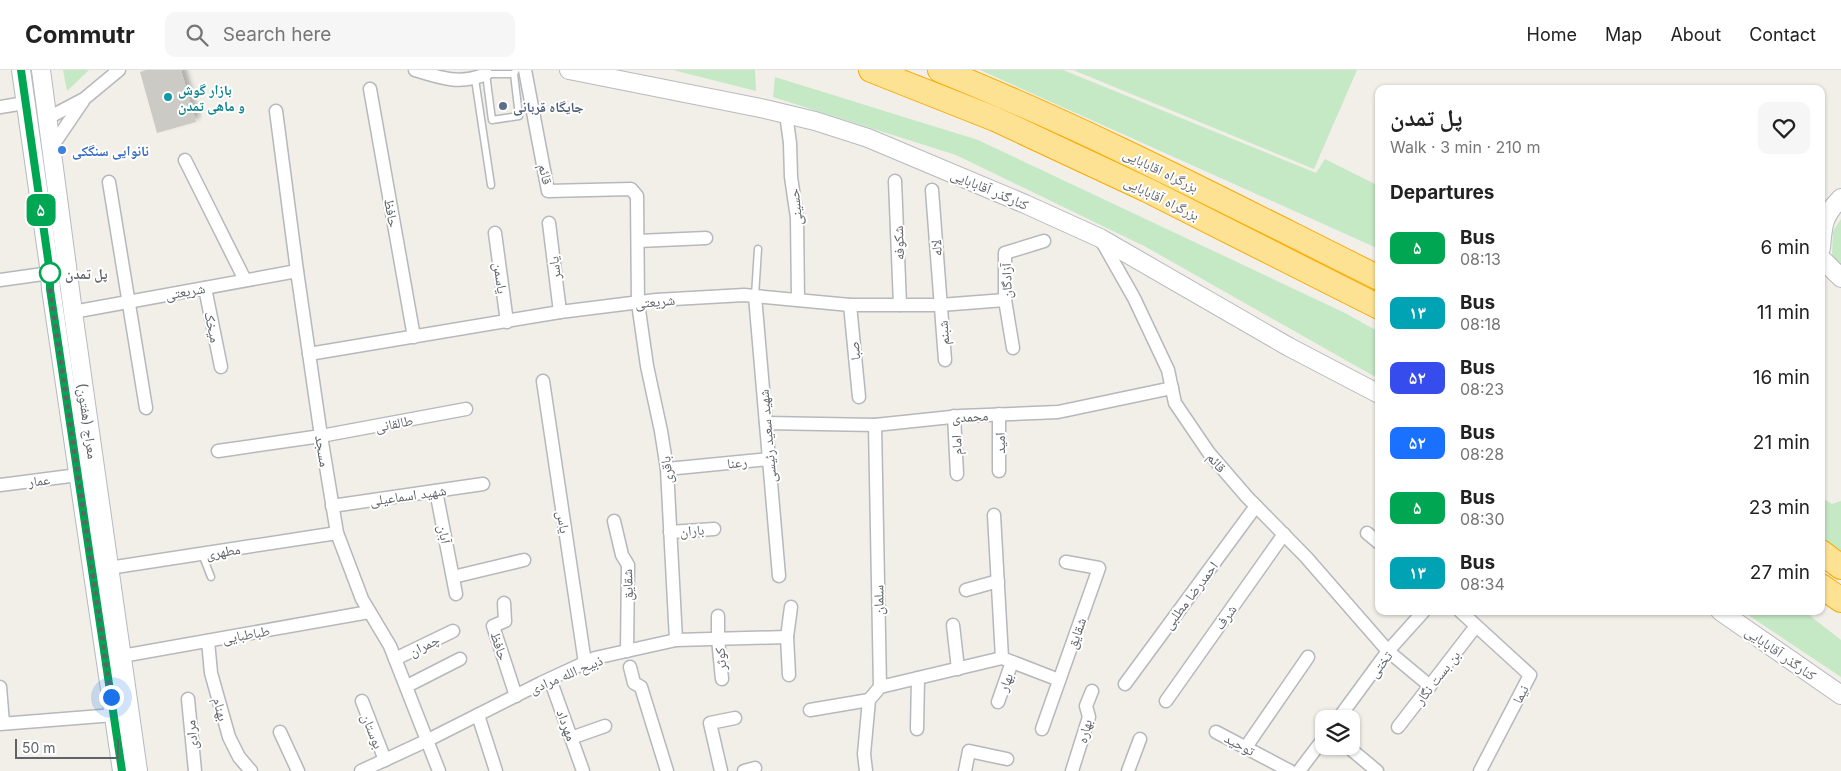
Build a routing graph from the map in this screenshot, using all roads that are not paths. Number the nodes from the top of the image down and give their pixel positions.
1 (21, 70) edge
2 (41, 70) edge
3 (119, 70) edge
4 (415, 70) edge
5 (569, 70) edge
6 (612, 70) edge
7 (850, 70) edge
8 (871, 70) edge
9 (940, 70) edge
10 (958, 70) edge
11 (518, 71) edge
12 (482, 74) edge
13 (652, 87) junction
14 (370, 89) dead end
15 (998, 93) junction
16 (941, 98) junction
17 (84, 99) junction
18 (25, 103) junction
19 (0, 107) edge
20 (276, 111) dead end
21 (786, 114) junction
22 (46, 119) junction
23 (51, 148) junction
24 (185, 160) dead end
25 (896, 181) dead end
26 (109, 182) dead end
27 (491, 185) dead end
28 (932, 190) dead end
29 (1841, 198) edge
30 (1825, 219) edge
31 (549, 223) dead end
32 (495, 233) dead end
33 (706, 238) dead end
34 (1100, 238) junction
35 (638, 241) junction
36 (1044, 241) dead end
37 (758, 249) dead end
38 (1825, 262) edge
39 (297, 271) junction
40 (50, 273) junction
41 (1375, 276) edge
42 (1841, 278) edge
43 (0, 280) edge
44 (245, 280) junction
45 (205, 288) junction
46 (755, 296) junction
47 (798, 300) junction
48 (1005, 300) junction
49 (128, 302) junction
50 (638, 303) junction
51 (850, 305) junction
52 (900, 305) junction
53 (1375, 305) edge
54 (940, 306) junction
55 (73, 312) junction
56 (560, 312) junction
57 (507, 322) junction
58 (414, 337) junction
59 (1013, 348) dead end
60 (309, 354) junction
61 (945, 360) dead end
62 (221, 367) dead end
63 (542, 381) dead end
64 (1172, 388) junction
65 (1375, 392) edge
66 (859, 397) dead end
67 (146, 408) dead end
68 (466, 409) dead end
69 (999, 414) junction
70 (954, 416) junction
71 (766, 423) junction
72 (876, 424) junction
73 (321, 436) junction
74 (218, 451) dead end
75 (769, 459) junction
76 (667, 469) junction
77 (999, 471) dead end
78 (957, 474) dead end
79 (78, 475) junction
80 (483, 484) dead end
81 (0, 485) edge
82 (436, 491) junction
83 (332, 506) junction
84 (1256, 506) junction
85 (994, 514) dead end
86 (614, 521) dead end
87 (714, 529) dead end
88 (337, 532) junction
89 (670, 532) junction
90 (1367, 533) dead end
91 (1284, 534) junction
92 (1375, 540) edge
93 (202, 554) junction
94 (1825, 555) edge
95 (524, 560) dead end
96 (1066, 562) dead end
97 (1841, 567) edge
98 (100, 570) junction
99 (779, 576) dead end
100 (211, 577) dead end
101 (453, 577) junction
102 (998, 581) junction
103 (1825, 589) edge
104 (966, 590) dead end
105 (456, 594) dead end
106 (1841, 600) edge
107 (504, 603) dead end
108 (791, 607) dead end
109 (369, 612) junction
110 (1420, 615) edge
111 (1464, 615) edge
112 (1726, 615) edge
113 (718, 616) dead end
114 (953, 625) dead end
115 (1476, 626) junction
116 (453, 631) dead end
117 (787, 637) junction
118 (718, 639) junction
119 (676, 640) junction
120 (208, 641) junction
121 (628, 651) junction
122 (1388, 652) junction
123 (122, 656) junction
124 (1308, 657) dead end
125 (395, 659) junction
126 (460, 660) dead end
127 (1007, 660) junction
128 (585, 663) junction
129 (630, 667) dead end
130 (958, 669) junction
131 (789, 675) dead end
132 (918, 678) junction
133 (550, 679) junction
134 (722, 679) dead end
135 (1059, 680) junction
136 (1125, 684) dead end
137 (0, 686) edge
138 (407, 686) junction
139 (1430, 686) junction
140 (880, 687) junction
141 (1092, 691) dead end
142 (1841, 695) edge
143 (516, 696) junction
144 (188, 698) dead end
145 (869, 700) junction
146 (362, 701) dead end
147 (1166, 701) dead end
148 (998, 702) dead end
149 (810, 710) dead end
150 (1345, 710) edge
151 (114, 715) junction
152 (478, 715) junction
153 (735, 718) dead end
154 (2, 724) edge
155 (605, 726) dead end
156 (1398, 727) dead end
157 (917, 729) dead end
158 (1042, 729) dead end
159 (280, 732) dead end
160 (1216, 732) dead end
161 (572, 738) junction
162 (1140, 739) dead end
163 (428, 740) junction
164 (1246, 748) junction
165 (1315, 750) edge
166 (1358, 755) edge
167 (385, 760) junction
168 (1006, 760) dead end
169 (122, 771) edge
170 (138, 771) edge
171 (195, 771) edge
172 (251, 771) edge
173 (298, 771) edge
174 (361, 771) edge
175 (439, 771) edge
176 (496, 771) edge
177 (583, 771) edge
178 (667, 771) edge
179 (721, 771) edge
180 (866, 771) edge
181 (965, 771) edge
182 (1072, 771) edge
183 (1128, 771) edge
184 (1290, 771) edge
185 (1299, 771) edge
186 (1377, 771) edge
187 (1480, 771) edge

1 - 18 main road, معراج (هفتون)
2 - 22 main road, معراج (هفتون)
3 - 17 street
4 - 12 street
5 - 13 main road, کنارگذر آقابابایی
6 - 13 main road
7 - 16 highway
8 - 16 highway
9 - 15 highway, بزرگراه اقابابایی
10 - 15 main road
11 - 12 lane
11 - 12 lane
11 - 35 street, قائم
12 - 27 lane
13 - 21 main road, کنارگذر آقابابایی
14 - 58 street, حافظ
15 - 41 highway, بزرگراه اقابابایی
16 - 53 highway, بزرگراه آقابابایی
17 - 22 street
17 - 23 street
18 - 19 street
18 - 40 main road, معراج (هفتون)
20 - 39 street, مسجد
21 - 34 main road, کنارگذر آقابابایی
21 - 47 street, حسینی
22 - 23 main road, معراج (هفتون)
23 - 55 main road, معراج (هفتون)
24 - 44 street
25 - 52 street, شکوفه
26 - 49 street
28 - 54 street, لاله
29 - 30 main road
31 - 56 street, یاسر
32 - 57 street, یاسمن
33 - 35 street
34 - 64 street, قائم
34 - 65 main road, کنارگذر آقابابایی
35 - 50 street
36 - 48 street, آزادگان
37 - 46 lane
38 - 42 main road
39 - 44 street, شریعتی
39 - 60 street, مسجد
40 - 43 street
40 - 79 main road, معراج (هفتون)
44 - 45 street, شریعتی
45 - 49 street, شریعتی
45 - 62 street, میخک
46 - 47 street, شریعتی
46 - 50 street, شریعتی
46 - 71 street, شهید سعید رئیسی
47 - 51 street, شریعتی
48 - 54 street, شریعتی
48 - 59 street, آزادگان
49 - 55 street, شریعتی
49 - 67 street
50 - 56 street, شریعتی
50 - 76 street, باقری
51 - 52 street, شریعتی
51 - 66 street, صبا
52 - 54 street, شریعتی
54 - 61 street, شبنم
55 - 98 main road, معراج (هفتون)
56 - 57 street, شریعتی
57 - 58 street, شریعتی
58 - 60 street, شریعتی
60 - 73 street, مسجد
63 - 128 street, یاس
64 - 69 street, محمدی
64 - 84 street, قائم
68 - 73 street, طالقانی
69 - 70 street, محمدی
69 - 77 street, امید
70 - 72 street, محمدی
70 - 78 street, امام
71 - 72 street, محمدی
71 - 75 street, شهید سعید رئیسی
72 - 140 street, سلمان
73 - 74 street, طالقانی
73 - 83 street, مسجد
75 - 76 street, رعنا
75 - 99 street, شهید سعید رئیسی
76 - 89 street, باقری
79 - 81 street, عمار
79 - 98 main road, معراج (هفتون)
80 - 82 street, شهید اسماعیلی
82 - 83 street, شهید اسماعیلی
82 - 101 street, آبان
83 - 88 street, مسجد
84 - 91 street, قائم
84 - 136 street, احمدرضا مطلبی
85 - 102 street
86 - 121 street, شقایق
87 - 89 street, باران
88 - 93 street, مطهری
88 - 109 street, مسجد
89 - 119 street, باقری
90 - 92 street
91 - 122 street, قائم
91 - 147 street, شرف
93 - 98 street, مطهری
93 - 100 lane
94 - 97 highway
95 - 101 street
96 - 135 street, شقایق
98 - 123 main road, معراج (هفتون)
98 - 151 main road, معراج (هفتون)
101 - 105 street, آبان
102 - 104 street
102 - 127 street
103 - 106 highway
107 - 143 street, حافظ
108 - 117 street
109 - 120 street, طباطبایی
109 - 125 street, مسجد
110 - 122 street, تختی
111 - 115 street, نیما
112 - 142 main road, کنارگذر آقابابایی
113 - 118 street, کوثر
114 - 130 street
115 - 139 street, بن بست نگار
115 - 187 street, نیما
116 - 125 street, چمران
117 - 118 street, ذبیح الله مرادی
117 - 131 street
118 - 119 street, ذبیح الله مرادی
118 - 134 street, کوثر
119 - 121 street, ذبیح الله مرادی
120 - 123 street, طباطبایی
120 - 172 street, بهنام
121 - 128 street, ذبیح الله مرادی
122 - 139 street, قائم
122 - 150 street, تختی
123 - 170 main road, معراج (هفتون)
124 - 164 street
125 - 138 street, مسجد
126 - 138 street
127 - 130 street
127 - 135 street
127 - 148 street, بهار
128 - 133 street, ذبیح الله مرادی
129 - 178 street
130 - 132 street
132 - 140 street
132 - 157 street
133 - 143 street, ذبیح الله مرادی
133 - 161 street, مهرداد
135 - 158 street, شقایق
137 - 154 street
138 - 163 street, مسجد
139 - 156 street, بن بست نگار
140 - 145 street
141 - 182 street, بهاره
143 - 152 street, ذبیح الله مرادی
144 - 171 street, مرادی
145 - 149 street
145 - 180 street
146 - 167 street, بوستان
151 - 154 street
151 - 169 main road, معراج (هفتون)
152 - 163 street, ذبیح الله مرادی
152 - 176 street
153 - 179 street
155 - 161 street
159 - 173 street
160 - 164 street, توحید
161 - 177 street, مهرداد
162 - 183 street
163 - 167 street, ذبیح الله مرادی
163 - 175 street, مسجد
164 - 184 street, توحید
165 - 185 street
166 - 186 street
167 - 174 street, ذبیح الله مرادی
168 - 181 street

